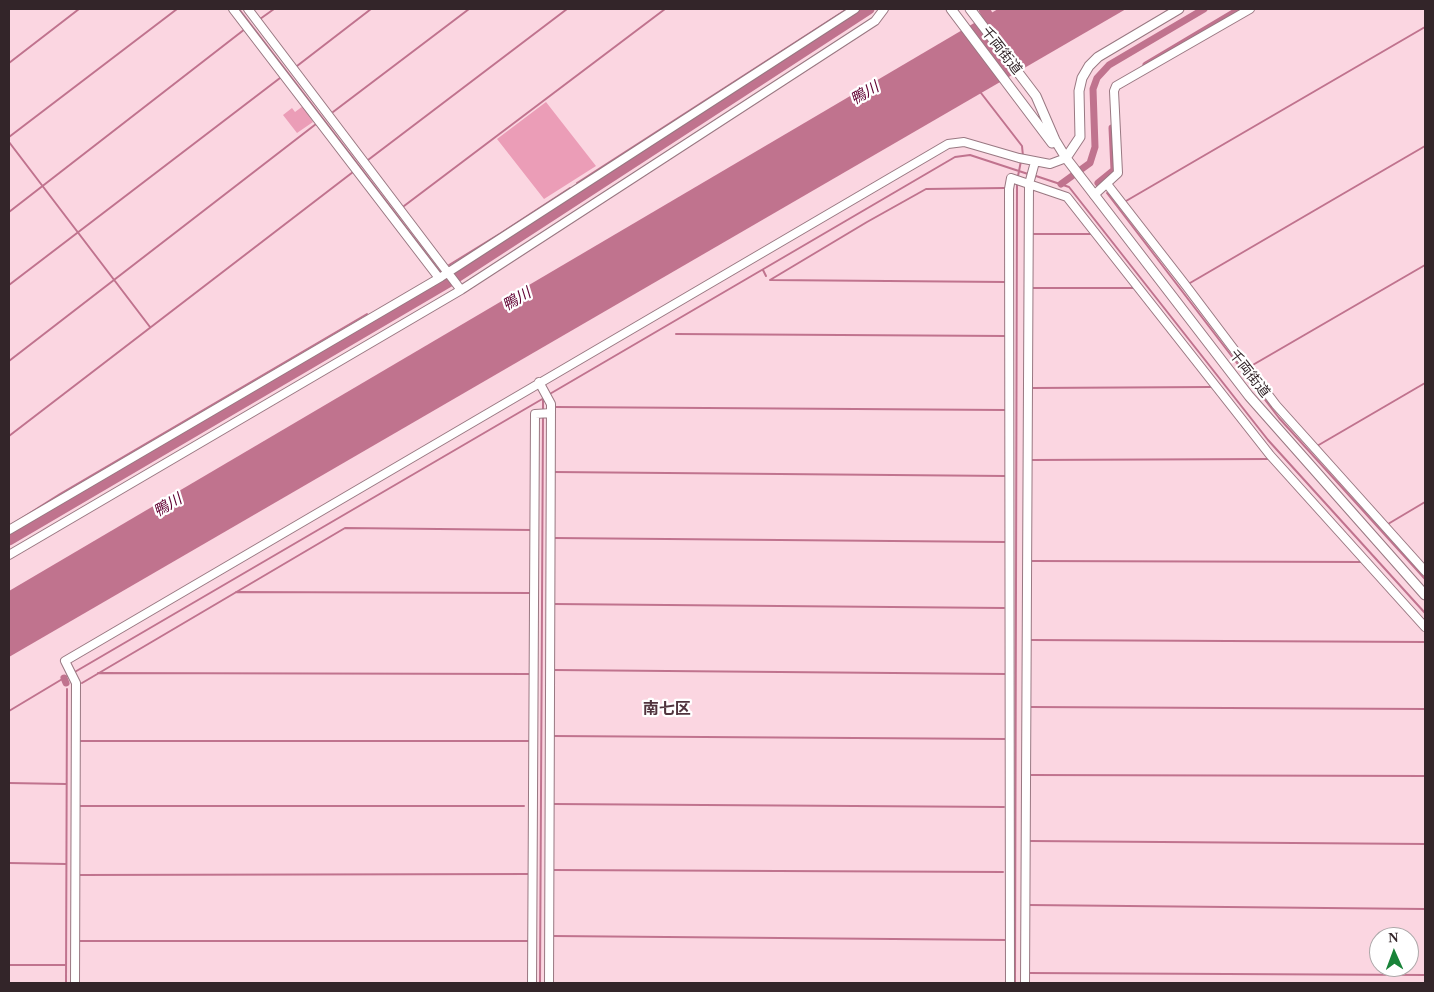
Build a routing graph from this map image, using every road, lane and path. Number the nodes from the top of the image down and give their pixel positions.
1 (233, 9) edge
2 (248, 9) edge
3 (856, 9) edge
4 (884, 9) edge
5 (970, 9) edge
6 (1179, 9) edge
7 (1250, 9) edge
8 (953, 12) edge
9 (1066, 158) junction
10 (1034, 165) junction
11 (1029, 182) junction
12 (1107, 184) junction
13 (1094, 195) junction
14 (447, 277) junction
15 (461, 290) junction
16 (540, 384) junction
17 (546, 413) junction
18 (9, 530) edge
19 (9, 555) edge
20 (1425, 570) edge
21 (1425, 595) edge
22 (1425, 626) edge
23 (75, 983) edge
24 (532, 983) edge
25 (549, 983) edge
26 (1010, 983) edge
27 (1025, 983) edge

1 - 14 street
2 - 14 street
3 - 14 street
4 - 15 street
5 - 9 street, 千両街道
6 - 9 street
7 - 12 street
8 - 9 street, 千両街道
9 - 10 street
9 - 13 street, 千両街道
10 - 11 street
10 - 16 street
11 - 22 street
11 - 26 street
11 - 27 street
12 - 13 street
12 - 20 street
13 - 21 street, 千両街道
14 - 15 street
14 - 18 street
15 - 19 street
16 - 17 street
16 - 23 street
17 - 24 street
17 - 25 street

